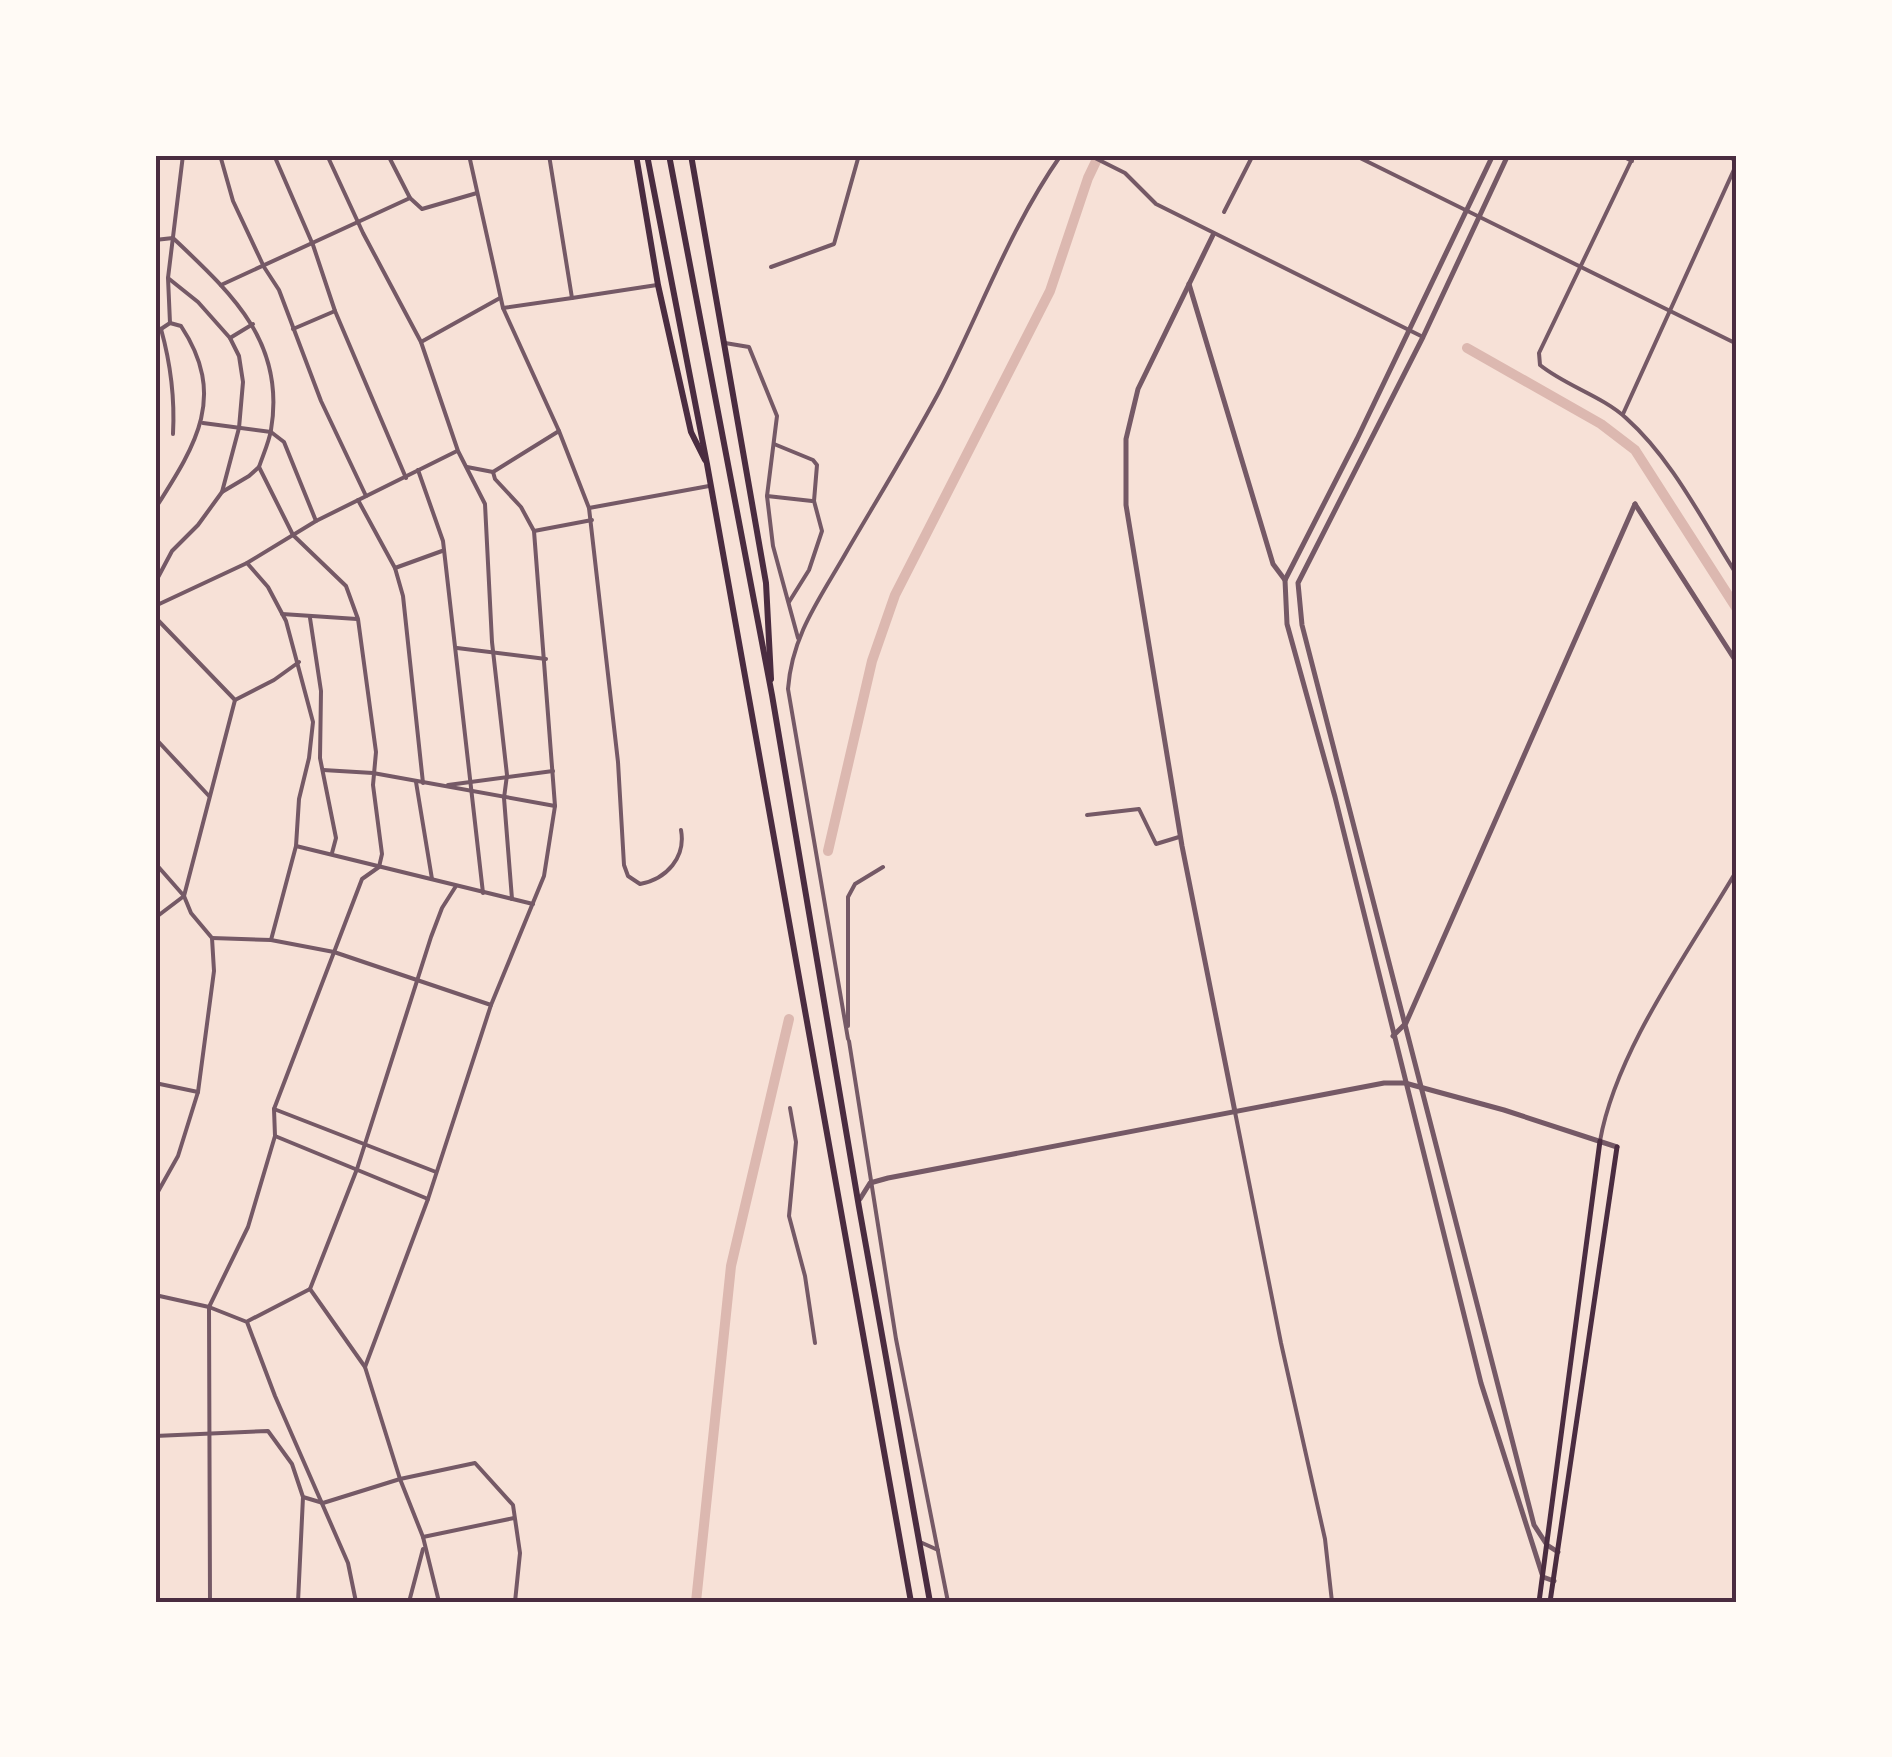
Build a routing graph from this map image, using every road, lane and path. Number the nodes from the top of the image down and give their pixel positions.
1 (183, 155) edge
2 (220, 155) edge
3 (274, 155) edge
4 (327, 155) edge
5 (388, 155) edge
6 (469, 155) edge
7 (549, 155) edge
8 (636, 155) edge
9 (647, 155) edge
10 (669, 155) edge
11 (691, 155) edge
12 (859, 155) edge
13 (1061, 155) edge
14 (1089, 155) edge
15 (1253, 155) edge
16 (1354, 155) edge
17 (1493, 155) edge
18 (1508, 155) edge
19 (1620, 155) edge
20 (1730, 155) edge
21 (1633, 158) edge
22 (1737, 163) edge
23 (476, 193) junction
24 (410, 198) junction
25 (1466, 210) junction
26 (1224, 212) dead end
27 (1478, 216) junction
28 (359, 224) junction
29 (1213, 235) junction
30 (173, 238) junction
31 (155, 240) edge
32 (313, 245) junction
33 (1581, 265) junction
34 (264, 266) junction
35 (771, 268) dead end
36 (168, 278) junction
37 (658, 284) junction
38 (1190, 284) junction
39 (221, 285) junction
40 (500, 298) junction
41 (572, 298) junction
42 (503, 308) junction
43 (1671, 310) junction
44 (335, 311) junction
45 (170, 323) junction
46 (253, 324) junction
47 (158, 329) edge
48 (294, 329) junction
49 (1409, 331) junction
50 (1422, 336) junction
51 (230, 338) junction
52 (421, 342) junction
53 (725, 343) junction
54 (1737, 344) edge
55 (1623, 414) junction
56 (203, 422) junction
57 (239, 428) junction
58 (559, 431) junction
59 (271, 432) junction
60 (174, 434) dead end
61 (774, 444) junction
62 (458, 451) junction
63 (707, 464) junction
64 (258, 467) junction
65 (466, 467) junction
66 (418, 470) junction
67 (493, 472) junction
68 (406, 478) junction
69 (709, 486) junction
70 (222, 492) junction
71 (366, 496) junction
72 (767, 496) junction
73 (358, 500) junction
74 (814, 501) junction
75 (589, 508) junction
76 (155, 509) edge
77 (592, 520) junction
78 (316, 521) junction
79 (534, 531) junction
80 (293, 535) junction
81 (444, 550) junction
82 (247, 563) junction
83 (395, 568) junction
84 (1737, 575) edge
85 (1284, 580) junction
86 (155, 583) edge
87 (789, 602) junction
88 (155, 606) edge
89 (282, 614) junction
90 (155, 617) edge
91 (310, 618) junction
92 (358, 619) junction
93 (798, 638) junction
94 (457, 648) junction
95 (493, 652) junction
96 (546, 658) junction
97 (299, 662) junction
98 (1737, 663) edge
99 (772, 695) junction
100 (235, 700) junction
101 (155, 738) edge
102 (310, 758) junction
103 (320, 758) junction
104 (322, 770) junction
105 (553, 771) junction
106 (374, 773) junction
107 (507, 776) junction
108 (420, 782) junction
109 (472, 782) junction
110 (446, 786) junction
111 (472, 791) junction
112 (209, 796) junction
113 (504, 798) junction
114 (556, 806) junction
115 (1087, 815) dead end
116 (681, 830) dead end
117 (1180, 837) junction
118 (296, 846) junction
119 (332, 853) junction
120 (155, 863) edge
121 (379, 867) junction
122 (883, 867) dead end
123 (1737, 870) edge
124 (432, 880) junction
125 (456, 886) junction
126 (483, 893) junction
127 (184, 896) junction
128 (512, 899) junction
129 (533, 904) junction
130 (155, 918) edge
131 (212, 938) junction
132 (271, 940) junction
133 (334, 952) junction
134 (417, 982) junction
135 (490, 1004) junction
136 (1406, 1023) junction
137 (1394, 1036) junction
138 (848, 1039) junction
139 (155, 1083) edge
140 (1405, 1084) junction
141 (1421, 1088) junction
142 (198, 1092) junction
143 (274, 1108) junction
144 (790, 1108) dead end
145 (1236, 1112) junction
146 (275, 1136) junction
147 (1600, 1141) junction
148 (365, 1144) junction
149 (1618, 1146) joint
150 (357, 1169) junction
151 (436, 1172) junction
152 (870, 1183) junction
153 (155, 1198) edge
154 (428, 1199) junction
155 (859, 1207) junction
156 (310, 1288) junction
157 (155, 1295) edge
158 (209, 1307) junction
159 (247, 1322) junction
160 (816, 1343) dead end
161 (365, 1367) junction
162 (209, 1432) junction
163 (155, 1436) edge
164 (400, 1478) junction
165 (303, 1497) junction
166 (323, 1503) junction
167 (514, 1518) junction
168 (424, 1538) junction
169 (920, 1542) junction
170 (425, 1545) junction
171 (1547, 1546) junction
172 (938, 1550) junction
173 (1558, 1552) junction
174 (1543, 1576) junction
175 (1554, 1580) junction
176 (210, 1602) edge
177 (298, 1602) edge
178 (356, 1602) edge
179 (409, 1602) edge
180 (439, 1602) edge
181 (515, 1602) edge
182 (911, 1602) edge
183 (930, 1602) edge
184 (948, 1602) edge
185 (1332, 1602) edge
186 (1539, 1602) edge
187 (1550, 1602) edge

1 - 30 street
2 - 34 street
3 - 32 street
4 - 28 street
5 - 24 street
6 - 23 street
7 - 41 street
8 - 37 main road
9 - 63 main road
10 - 99 main road
11 - 53 main road
12 - 35 street
13 - 93 street
14 - 29 street
15 - 26 street
16 - 25 street
17 - 25 street
18 - 27 street
19 - 21 street
20 - 22 street
21 - 33 street
22 - 43 street
23 - 24 street
23 - 40 street
24 - 28 street
25 - 27 street
25 - 49 street
27 - 33 street
27 - 50 street
28 - 32 street
28 - 52 street
29 - 38 street
29 - 49 street
30 - 31 street
30 - 36 street
30 - 39 street
32 - 34 street
32 - 44 street
33 - 43 street
33 - 55 street
34 - 39 street
34 - 48 street
36 - 45 street
36 - 51 street
37 - 41 street
37 - 63 main road
38 - 85 street
38 - 117 street
39 - 46 street
40 - 42 street
40 - 52 street
41 - 42 street
42 - 58 street
43 - 54 street
43 - 55 street
44 - 48 street
44 - 68 street
45 - 47 street
45 - 56 street
46 - 51 street
46 - 59 street
47 - 60 street
48 - 71 street
49 - 50 street
49 - 85 street
50 - 136 street
51 - 57 street
52 - 62 street
53 - 61 street
53 - 99 main road
55 - 84 street
56 - 57 street
56 - 76 street
57 - 59 street
57 - 70 street
58 - 67 street
58 - 75 street
59 - 64 street
59 - 78 street
61 - 72 street
61 - 74 street
62 - 65 street
62 - 66 street
63 - 69 main road
64 - 70 street
64 - 80 street
65 - 67 street
65 - 95 street
66 - 68 street
66 - 81 street
67 - 79 street
68 - 71 street
69 - 75 street
69 - 182 main road
70 - 86 street
71 - 73 street
72 - 74 street
72 - 87 street
73 - 78 street
73 - 83 street
74 - 87 street
75 - 77 street
77 - 79 street
77 - 116 street
78 - 80 street
79 - 96 street
80 - 82 street
80 - 92 street
81 - 83 street
81 - 94 street
82 - 88 street
82 - 89 street
83 - 108 street
85 - 137 street
87 - 93 street
89 - 91 street
89 - 97 street
90 - 100 street
91 - 92 street
91 - 103 street
92 - 106 street
93 - 138 street
94 - 95 street
94 - 109 street
95 - 96 street
95 - 107 street
96 - 105 street
97 - 100 street
97 - 102 street
98 - 136 street
99 - 155 main road
100 - 112 street
101 - 112 street
102 - 103 street
102 - 118 street
103 - 104 street
104 - 106 street
104 - 119 street
105 - 107 street
105 - 114 street
106 - 108 street
106 - 121 street
107 - 109 street
107 - 113 street
108 - 110 street
108 - 124 street
109 - 110 street
109 - 111 street
110 - 111 street
111 - 113 street
111 - 126 street
112 - 127 street
113 - 114 street
113 - 128 street
114 - 129 street
115 - 117 street
117 - 145 street
118 - 119 street
118 - 132 street
119 - 121 street
120 - 127 street
121 - 124 street
121 - 133 street
122 - 138 street
123 - 147 street
124 - 125 street
125 - 126 street
125 - 134 street
126 - 128 street
127 - 130 street
127 - 131 street
128 - 129 street
129 - 135 street
131 - 132 street
131 - 142 street
132 - 133 street
133 - 134 street
133 - 143 street
134 - 135 street
134 - 148 street
135 - 151 street
136 - 137 street
136 - 141 street
137 - 140 street
138 - 152 street
139 - 142 street
140 - 141 street
140 - 145 street
140 - 174 street
141 - 147 street
141 - 171 street
142 - 153 street
143 - 146 street
143 - 148 street
144 - 160 street
145 - 152 street
145 - 185 street
146 - 150 street
146 - 158 street
147 - 149 street
147 - 171 main road
148 - 150 street
148 - 151 street
149 - 173 main road
150 - 154 street
150 - 156 street
151 - 154 street
152 - 155 street
152 - 172 street
154 - 161 street
155 - 169 main road
156 - 159 street
156 - 161 street
157 - 158 street
158 - 159 street
158 - 162 street
159 - 166 street
161 - 164 street
162 - 163 street
162 - 165 street
162 - 176 street
164 - 166 street
164 - 167 street
164 - 168 street
165 - 166 street
165 - 177 street
166 - 178 street
167 - 168 street
167 - 181 street
168 - 170 street
169 - 172 street
169 - 183 main road
170 - 179 street
170 - 180 street
171 - 173 street
171 - 174 main road
172 - 184 street
173 - 175 main road
174 - 175 street
174 - 186 main road
175 - 187 main road

